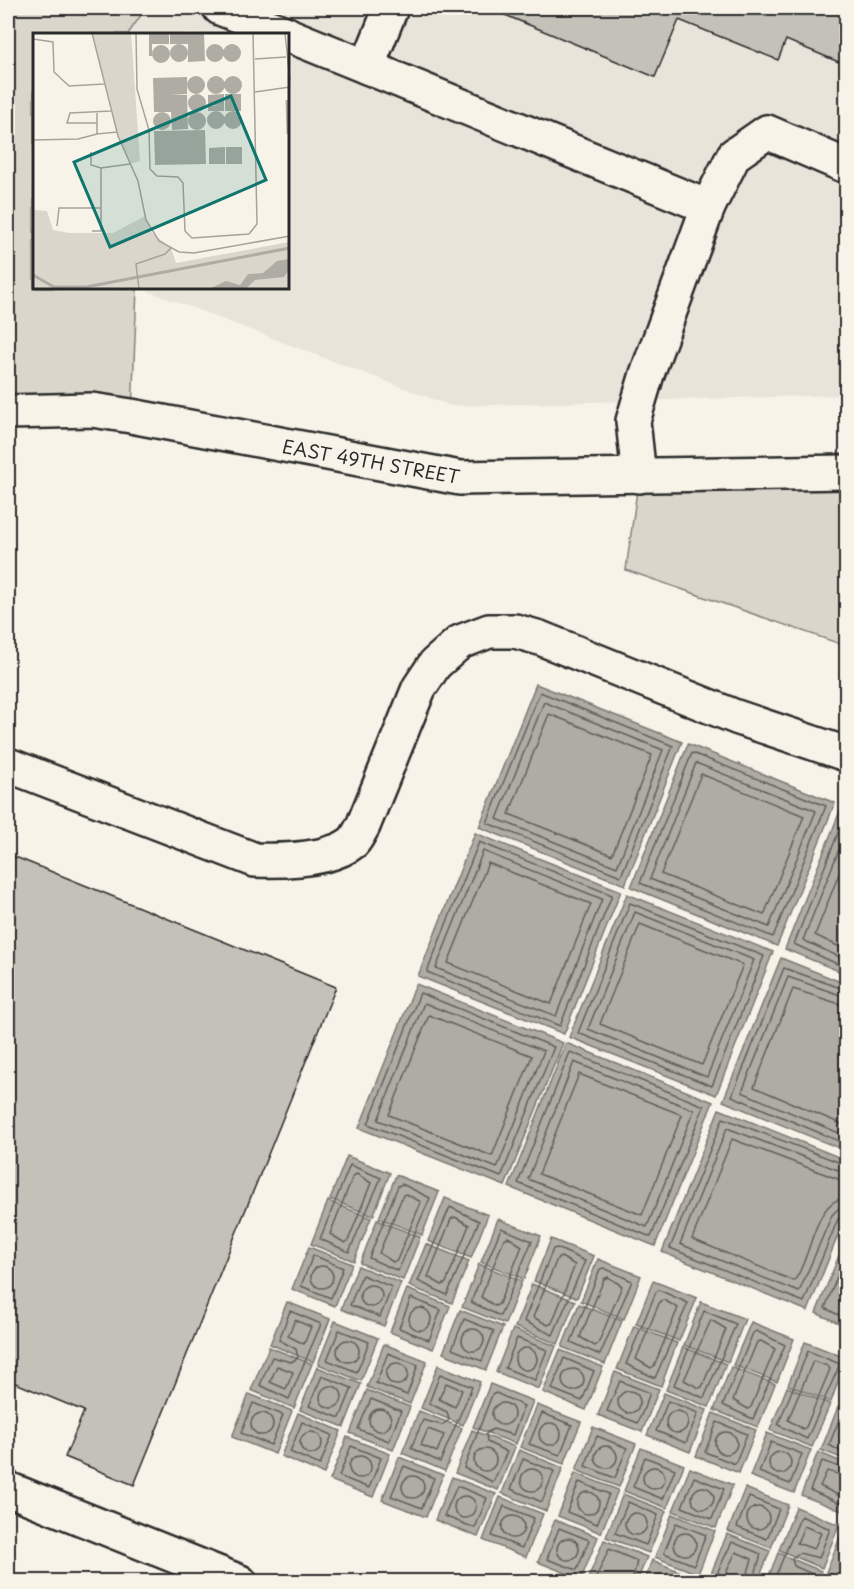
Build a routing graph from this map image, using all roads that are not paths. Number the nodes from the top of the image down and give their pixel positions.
1 (220, 8) edge
2 (391, 8) edge
3 (282, 33) edge
4 (290, 36) edge
5 (367, 67) junction
6 (846, 166) edge
7 (708, 207) junction
8 (8, 412) edge
9 (846, 472) edge
10 (639, 476) junction
11 (846, 754) edge
12 (8, 765) edge
13 (8, 1488) edge
14 (240, 1581) edge

1 - 3 street
2 - 5 street
4 - 5 street
5 - 7 street
6 - 7 street
7 - 10 street
8 - 10 street, EAST 49TH STREET
9 - 10 street, EAST 49TH STREET
11 - 12 street
13 - 14 street

